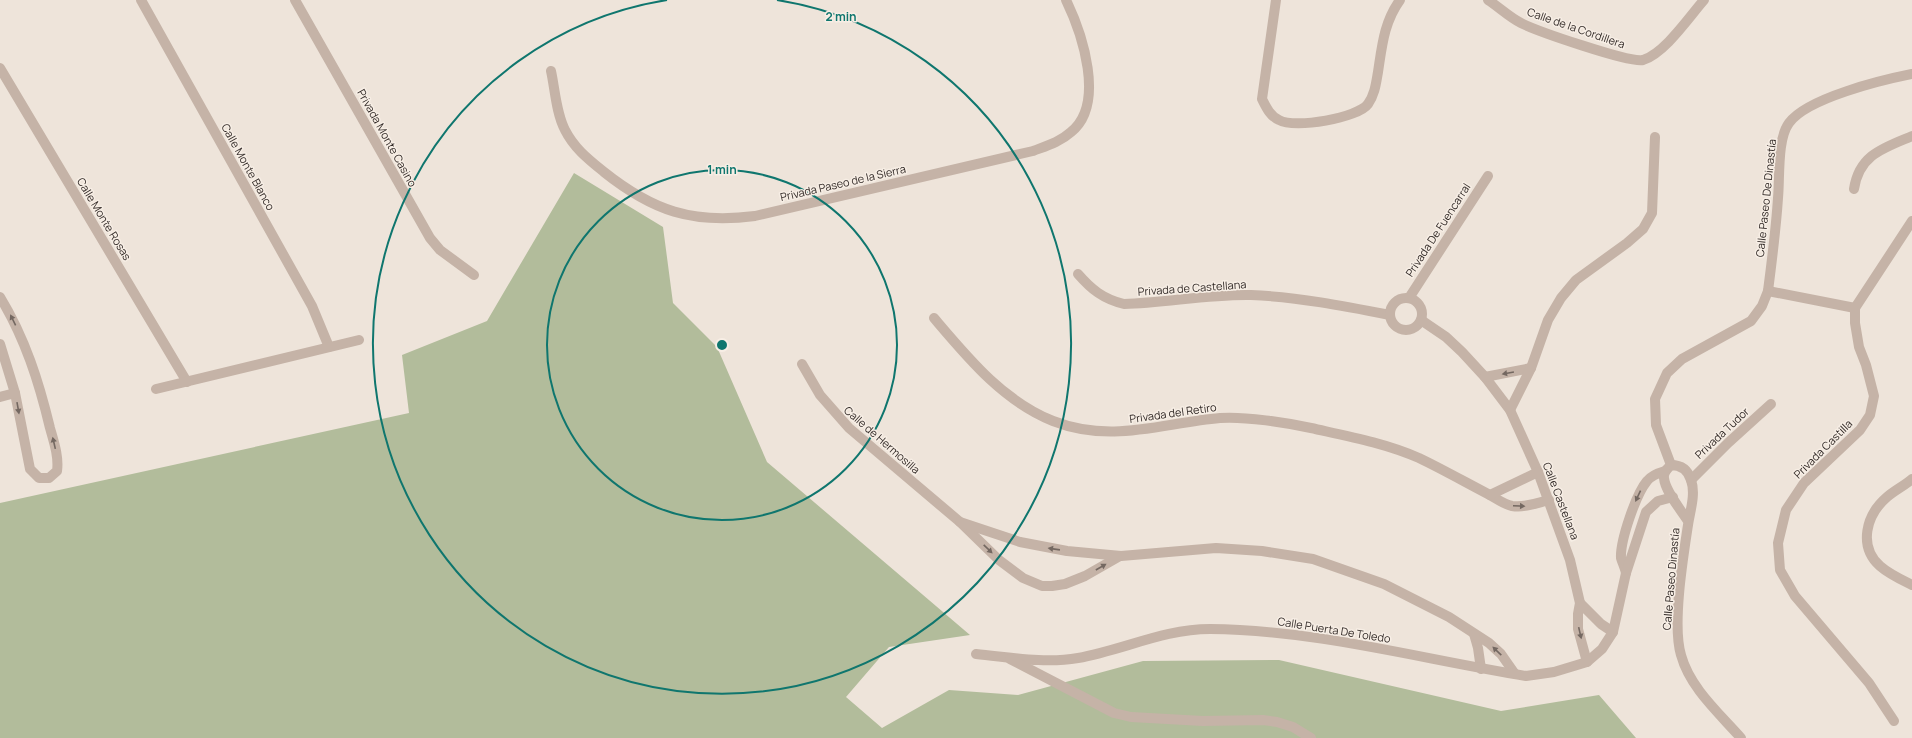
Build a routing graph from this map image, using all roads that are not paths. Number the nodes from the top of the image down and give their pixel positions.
1 (141, 0) edge
2 (295, 0) edge
3 (1066, 0) edge
4 (1276, 0) edge
5 (1400, 0) edge
6 (1488, 0) edge
7 (1704, 0) edge
8 (0, 68) edge
9 (551, 71) dead end
10 (1912, 74) edge
11 (1912, 136) edge
12 (1655, 137) dead end
13 (1488, 176) dead end
14 (1854, 189) dead end
15 (1912, 221) edge
16 (1078, 274) dead end
17 (474, 275) dead end
18 (1768, 291) junction
19 (0, 297) edge
20 (1409, 298) junction
21 (1855, 308) junction
22 (1390, 314) junction
23 (934, 318) dead end
24 (1421, 320) junction
25 (359, 340) dead end
26 (0, 344) edge
27 (329, 347) junction
28 (802, 364) dead end
29 (1531, 368) junction
30 (1485, 377) junction
31 (187, 382) junction
32 (156, 389) dead end
33 (16, 393) junction
34 (0, 398) edge
35 (1771, 404) dead end
36 (1510, 410) junction
37 (1668, 468) junction
38 (1538, 472) junction
39 (1912, 479) edge
40 (1691, 480) junction
41 (1490, 495) junction
42 (1673, 497) junction
43 (1549, 500) junction
44 (1688, 521) junction
45 (960, 522) junction
46 (1120, 556) junction
47 (1626, 573) junction
48 (1912, 585) edge
49 (1580, 603) junction
50 (1613, 632) junction
51 (1474, 634) junction
52 (976, 654) dead end
53 (1005, 657) junction
54 (1588, 662) junction
55 (1481, 669) junction
56 (1515, 674) junction
57 (1894, 721) dead end
58 (1311, 738) edge
59 (1741, 738) edge

1 - 27 street, Calle Monte Blanco
2 - 17 street, Privada Monte Casino
3 - 9 street, Privada Paseo de la Sierra
4 - 5 street
6 - 7 street, Calle de la Cordillera
8 - 31 street, Calle Monte Rosas
10 - 18 street, Calle Paseo De Dinastía
11 - 14 street
12 - 29 street
13 - 20 street, Privada De Fuencarral
15 - 21 street
16 - 22 street, Privada de Castellana
18 - 21 street
18 - 37 street, Calle Paseo De Dinastía
33 -> 19 street
20 - 22 street
20 - 24 street
21 - 57 street, Privada Castilla
22 - 24 street
23 - 41 street, Privada del Retiro
24 - 30 street, Calle Castellana
25 - 27 street
26 - 33 street
27 - 31 street
28 - 45 street, Calle de Hermosilla
29 -> 30 street
29 - 36 street
30 - 36 street, Calle Castellana
31 - 32 street
33 - 34 street
35 - 40 street, Privada Tudor
36 - 38 street, Calle Castellana
37 - 40 street
37 - 42 street, Calle Paseo Dinastía
37 -> 47 street, Calle Puerta De Toledo
38 - 41 street
38 - 43 street, Calle Castellana
39 - 48 street
40 - 44 street, Calle Paseo Dinastía
41 -> 43 street
42 - 44 street, Calle Paseo Dinastía
42 - 47 street, Calle Puerta De Toledo
43 - 49 street, Calle Castellana
44 - 59 street, Calle Paseo Dinastía
46 -> 45 street, Calle de Hermosilla
45 -> 46 street, Calle de Hermosilla
46 - 51 street
47 - 50 street, Calle Puerta De Toledo
49 - 50 street
49 -> 54 street, Calle Castellana
50 - 54 street, Calle Puerta De Toledo
51 - 55 street
56 -> 51 street
52 - 53 street, Calle Puerta De Toledo
53 - 55 street, Calle Puerta De Toledo
53 - 58 street
54 - 56 street, Calle Puerta De Toledo
55 - 56 street, Calle Puerta De Toledo

